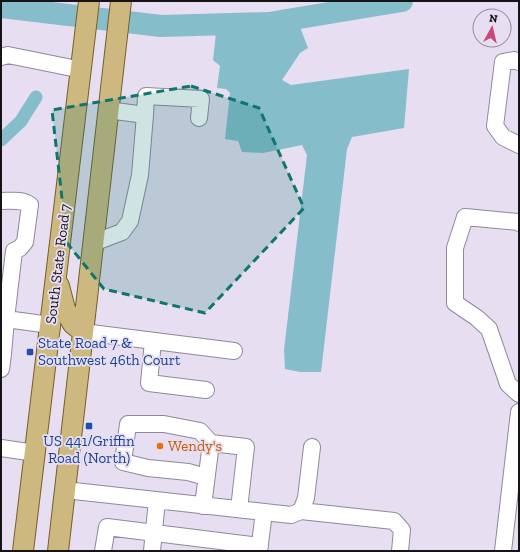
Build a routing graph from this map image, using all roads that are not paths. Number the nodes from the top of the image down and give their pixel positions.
1 (90, 1) edge
2 (122, 1) edge
3 (1, 57) edge
4 (519, 62) edge
5 (82, 70) junction
6 (108, 110) junction
7 (145, 115) junction
8 (199, 118) dead end
9 (519, 145) edge
10 (1, 201) edge
11 (519, 223) edge
12 (93, 243) junction
13 (56, 274) junction
14 (6, 319) junction
15 (50, 325) junction
16 (83, 332) junction
17 (153, 341) junction
18 (234, 351) dead end
19 (2, 359) edge
20 (206, 390) dead end
21 (519, 394) edge
22 (519, 412) edge
23 (211, 443) junction
24 (312, 447) dead end
25 (1, 448) edge
26 (35, 452) junction
27 (206, 477) junction
28 (65, 490) junction
29 (157, 500) junction
30 (203, 506) junction
31 (239, 509) junction
32 (301, 511) junction
33 (264, 512) junction
34 (154, 533) junction
35 (236, 547) edge
36 (259, 548) edge
37 (24, 551) edge
38 (58, 551) edge
39 (103, 551) edge
40 (152, 551) edge
41 (400, 551) edge
42 (503, 551) edge

1 - 5 main road, South State Road 7
2 - 6 main road
3 - 5 street
4 - 9 street
5 - 13 main road, South State Road 7
6 - 7 street
6 - 12 main road
7 - 8 street
7 - 12 street
10 - 14 street
11 - 21 street
12 - 16 main road
13 - 15 main road, South State Road 7
13 - 16 main road
14 - 15 street
14 - 19 street
15 - 26 main road, South State Road 7
16 - 17 street
16 - 28 main road
17 - 18 street
17 - 20 street
22 - 42 street
23 - 27 street
23 - 27 street
23 - 31 street
24 - 32 street
25 - 26 street
26 - 37 main road, South State Road 7
27 - 30 street
28 - 29 street
28 - 38 main road
29 - 30 street
29 - 34 street
30 - 31 street
31 - 33 street
32 - 33 street
32 - 41 street
33 - 36 street
34 - 35 street
34 - 39 street
34 - 40 street
35 - 36 street

